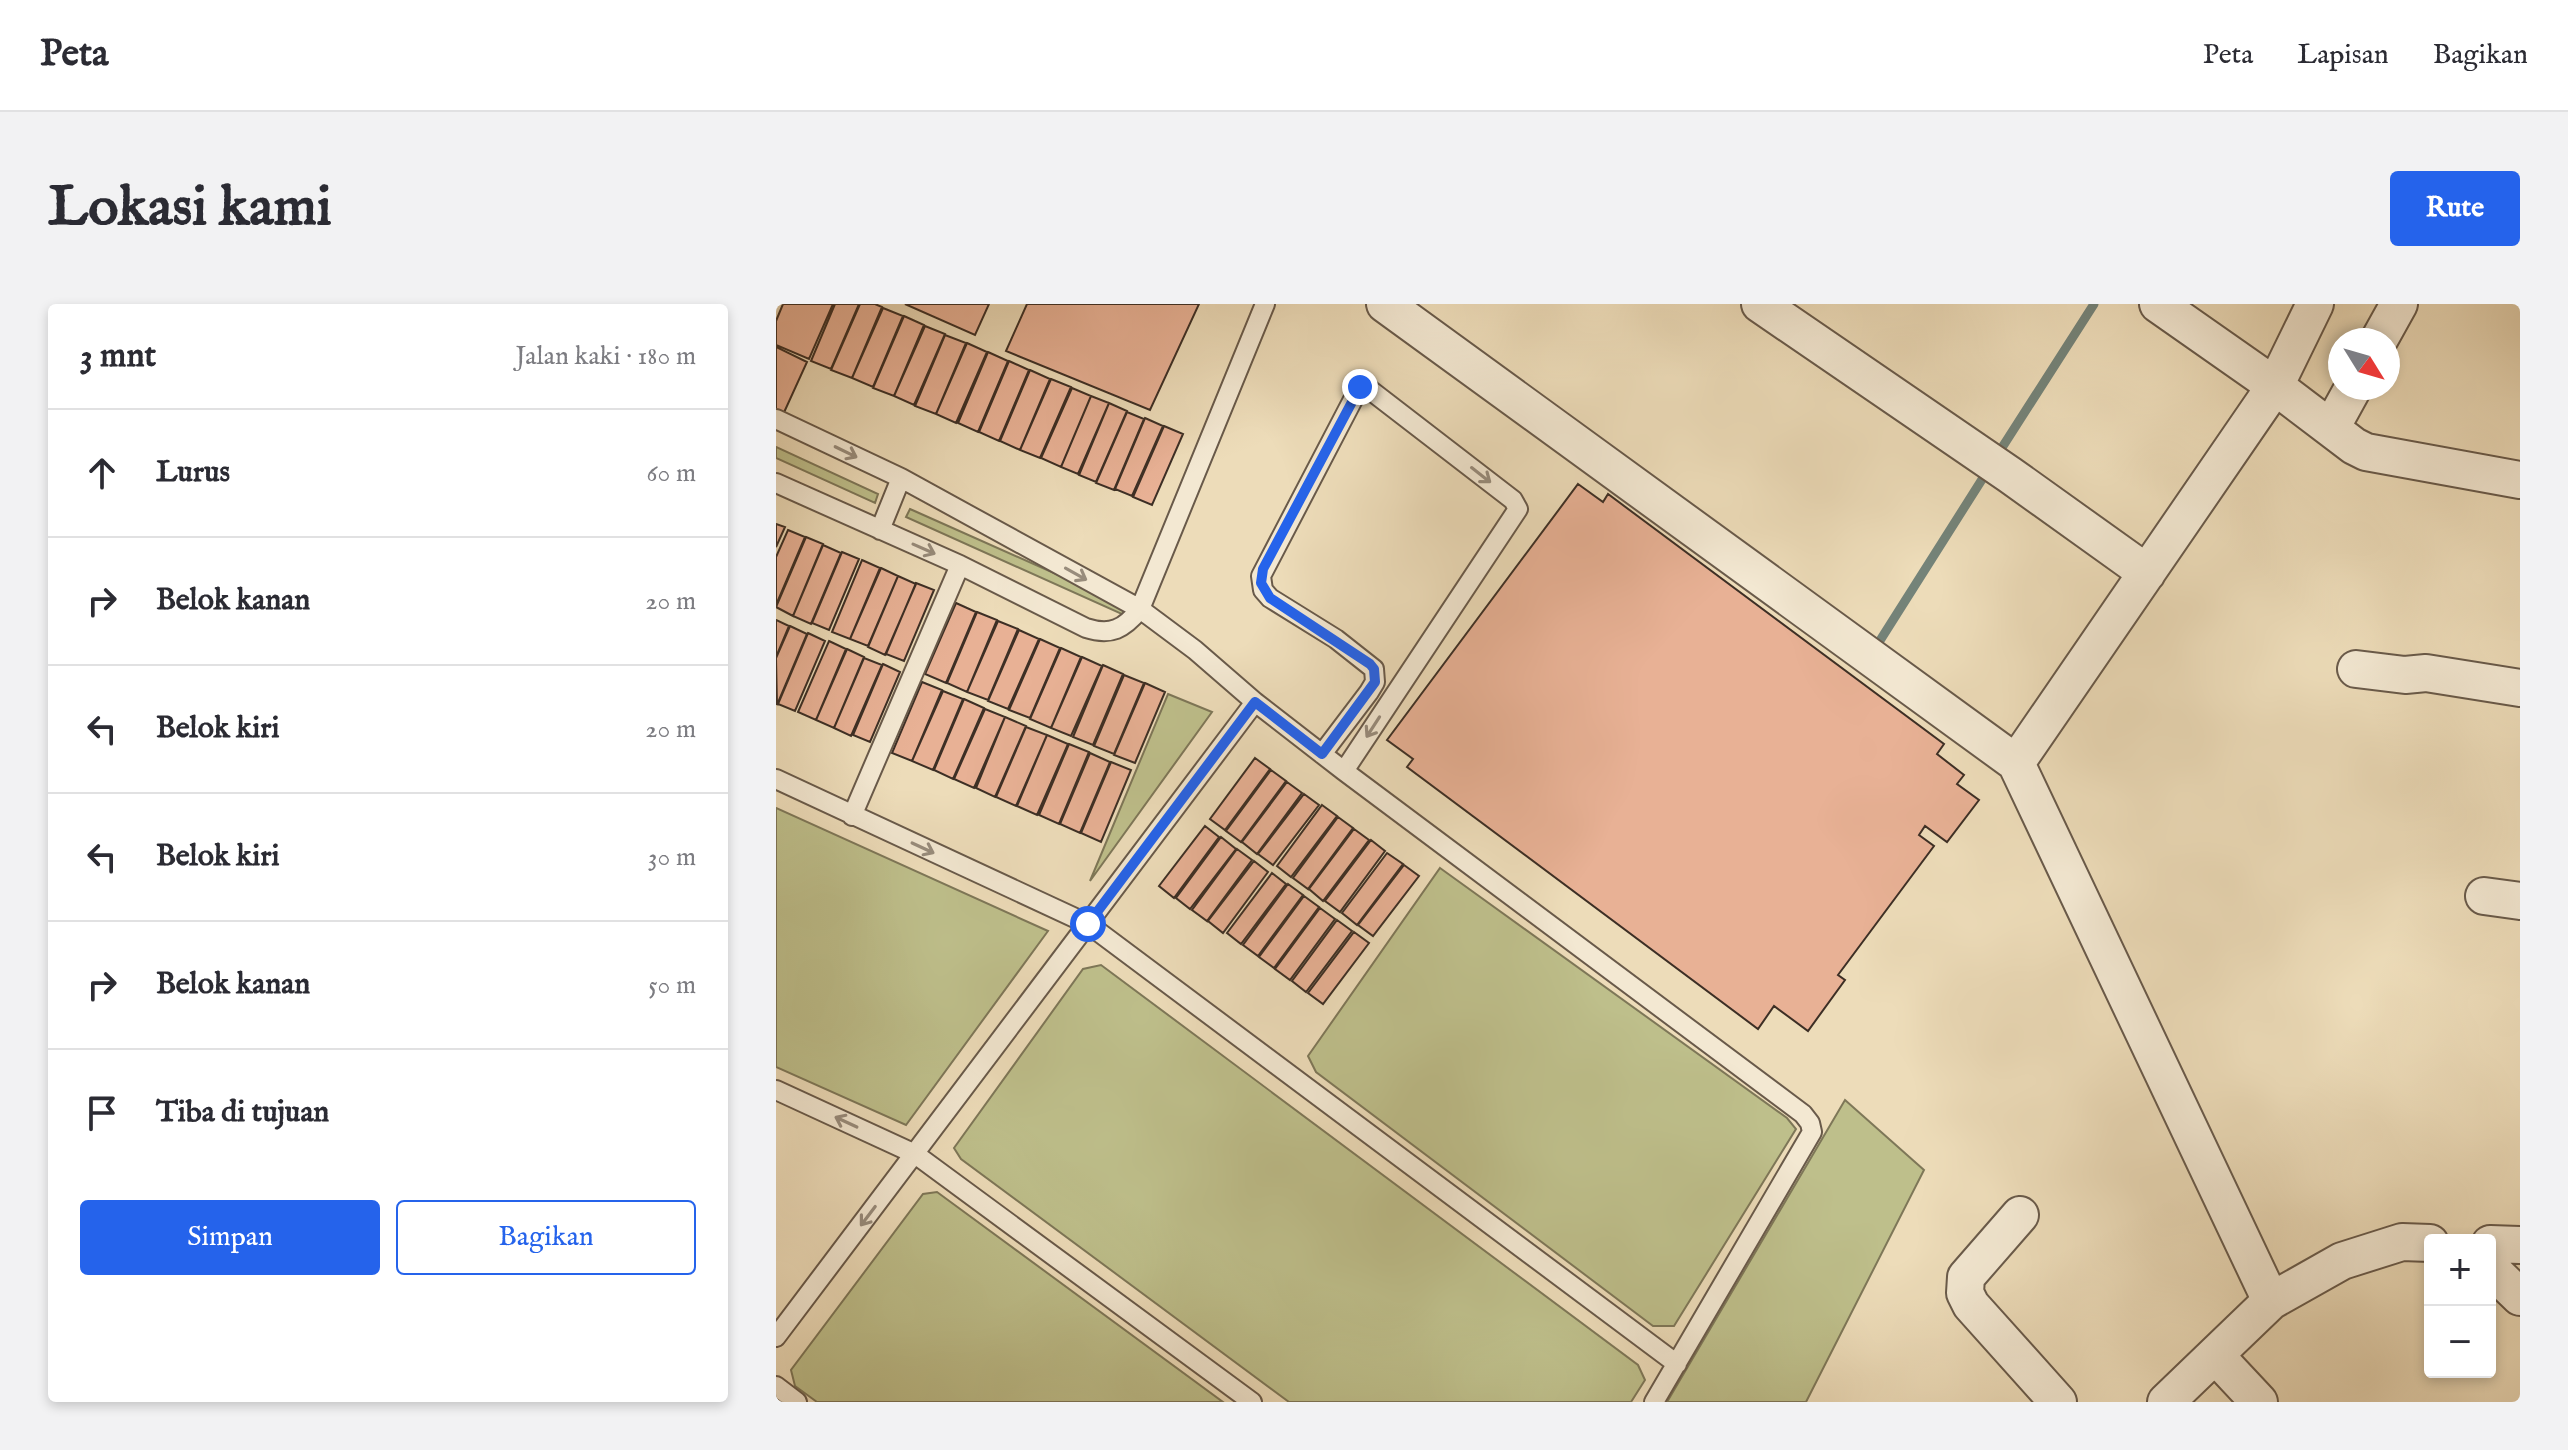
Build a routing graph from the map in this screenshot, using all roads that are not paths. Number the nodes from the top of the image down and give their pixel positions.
1 (1265, 304) edge
2 (1385, 304) edge
3 (1760, 304) edge
4 (2158, 304) edge
5 (2315, 304) edge
6 (2399, 304) edge
7 (2386, 328) edge
8 (2275, 386) junction
9 (2346, 400) edge
10 (776, 419) edge
11 (2331, 428) junction
12 (901, 478) junction
13 (2520, 480) edge
14 (776, 483) edge
15 (880, 530) junction
16 (960, 565) junction
17 (2147, 573) junction
18 (1140, 609) junction
19 (2356, 669) dead end
20 (2520, 688) edge
21 (1255, 702) junction
22 (1322, 754) junction
23 (2016, 763) junction
24 (1344, 771) junction
25 (776, 779) edge
26 (852, 816) junction
27 (2484, 896) dead end
28 (2520, 901) edge
29 (1088, 924) junction
30 (776, 1090) edge
31 (915, 1154) junction
32 (2020, 1215) dead end
33 (2424, 1243) edge
34 (2496, 1244) edge
35 (2520, 1245) edge
36 (2496, 1274) edge
37 (2520, 1297) edge
38 (2271, 1301) junction
39 (776, 1337) edge
40 (2215, 1355) junction
41 (1677, 1364) junction
42 (776, 1386) edge
43 (797, 1402) edge
44 (1252, 1402) edge
45 (1654, 1402) edge
46 (2058, 1402) edge
47 (2166, 1402) edge
48 (2259, 1402) edge

1 - 18 lane
2 - 23 street
3 - 17 street
4 - 8 street
5 - 8 street
6 - 7 street
8 - 11 street
8 - 17 street
9 - 11 street
10 -> 12 lane
11 - 13 street
12 - 15 lane
12 -> 18 lane
14 - 15 lane
15 -> 16 lane
16 - 18 lane
16 - 26 lane
17 - 23 street
18 - 21 lane
19 - 20 street
21 - 22 lane
21 - 29 lane
22 - 24 lane
22 -> 24 lane
23 - 38 street
24 - 41 lane
25 - 26 lane
26 -> 29 lane
27 - 28 street
29 - 31 lane
29 - 41 lane
31 -> 30 lane
31 -> 39 lane
31 - 44 lane
32 - 46 street
33 - 38 street
34 - 35 street
36 - 37 street
38 - 40 street
40 - 47 street
40 - 48 street
41 - 45 lane
42 - 43 lane

